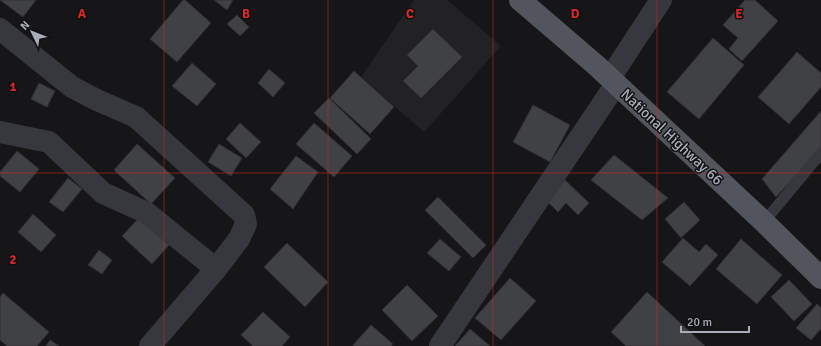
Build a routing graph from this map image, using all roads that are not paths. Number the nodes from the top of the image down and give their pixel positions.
1 (520, 0) edge
2 (661, 0) edge
3 (0, 28) edge
4 (613, 81) junction
5 (0, 132) edge
6 (821, 153) edge
7 (764, 222) junction
8 (216, 269) junction
9 (821, 278) edge
10 (150, 346) edge
11 (440, 346) edge

1 - 4 main road, National Highway 66
2 - 4 street
3 - 8 street
4 - 7 main road, National Highway 66
4 - 11 street
5 - 8 street
6 - 7 lane
7 - 9 main road, National Highway 66
8 - 10 street

